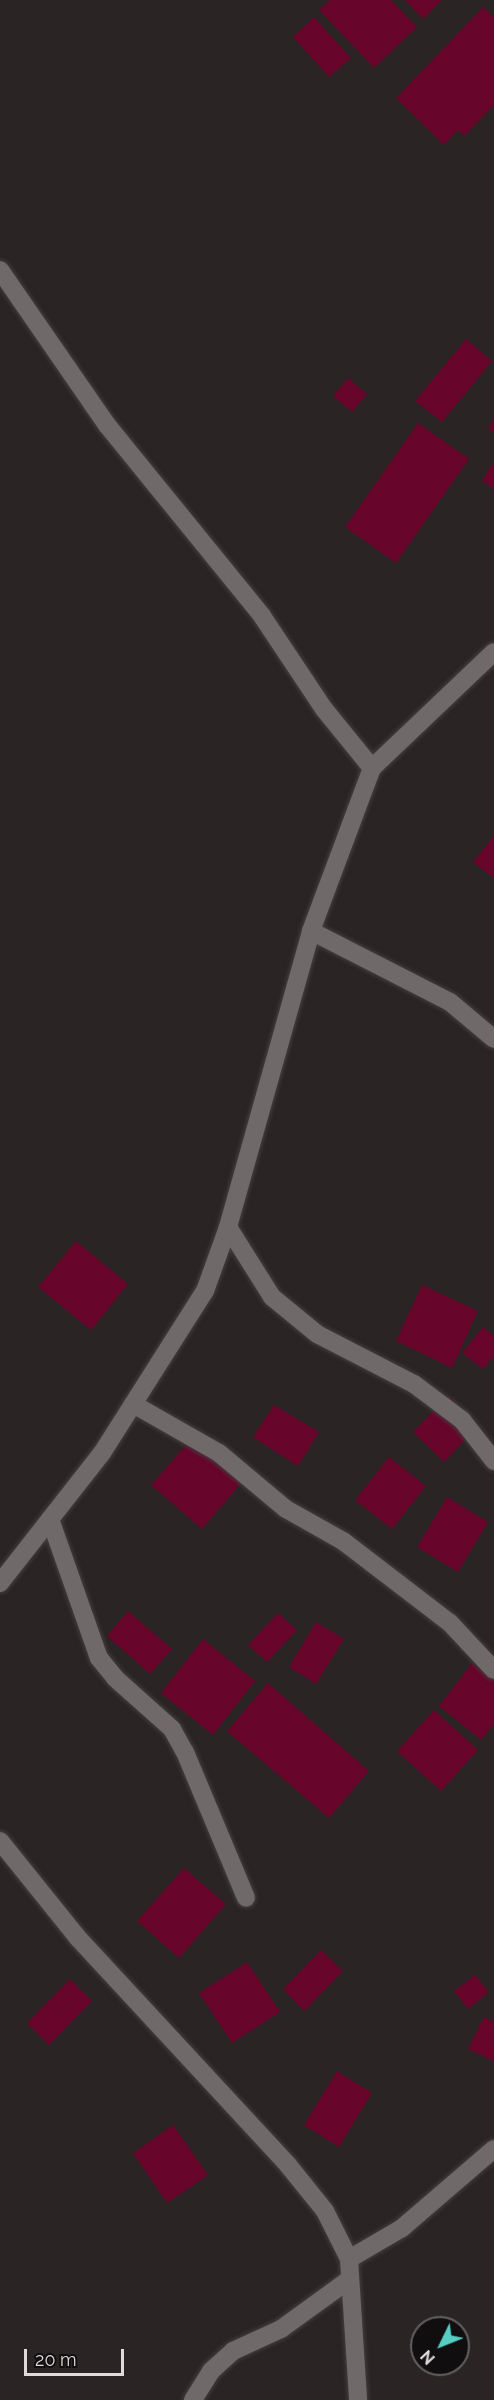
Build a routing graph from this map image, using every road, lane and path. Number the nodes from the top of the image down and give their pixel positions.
1 (0, 270) edge
2 (494, 652) edge
3 (372, 768) junction
4 (311, 931) junction
5 (494, 1039) edge
6 (228, 1227) junction
7 (133, 1404) junction
8 (494, 1461) edge
9 (50, 1519) junction
10 (0, 1583) edge
11 (494, 1670) edge
12 (0, 1841) edge
13 (246, 1898) dead end
14 (494, 2149) edge
15 (349, 2259) junction
16 (350, 2279) junction
17 (193, 2400) edge
18 (358, 2400) edge

1 - 3 street
2 - 3 street
3 - 4 street
4 - 5 street
4 - 6 street
6 - 7 street
6 - 8 street
7 - 9 street
7 - 11 street
9 - 10 street
9 - 13 street
12 - 15 street
14 - 15 street
15 - 16 street
16 - 17 street
16 - 18 street

